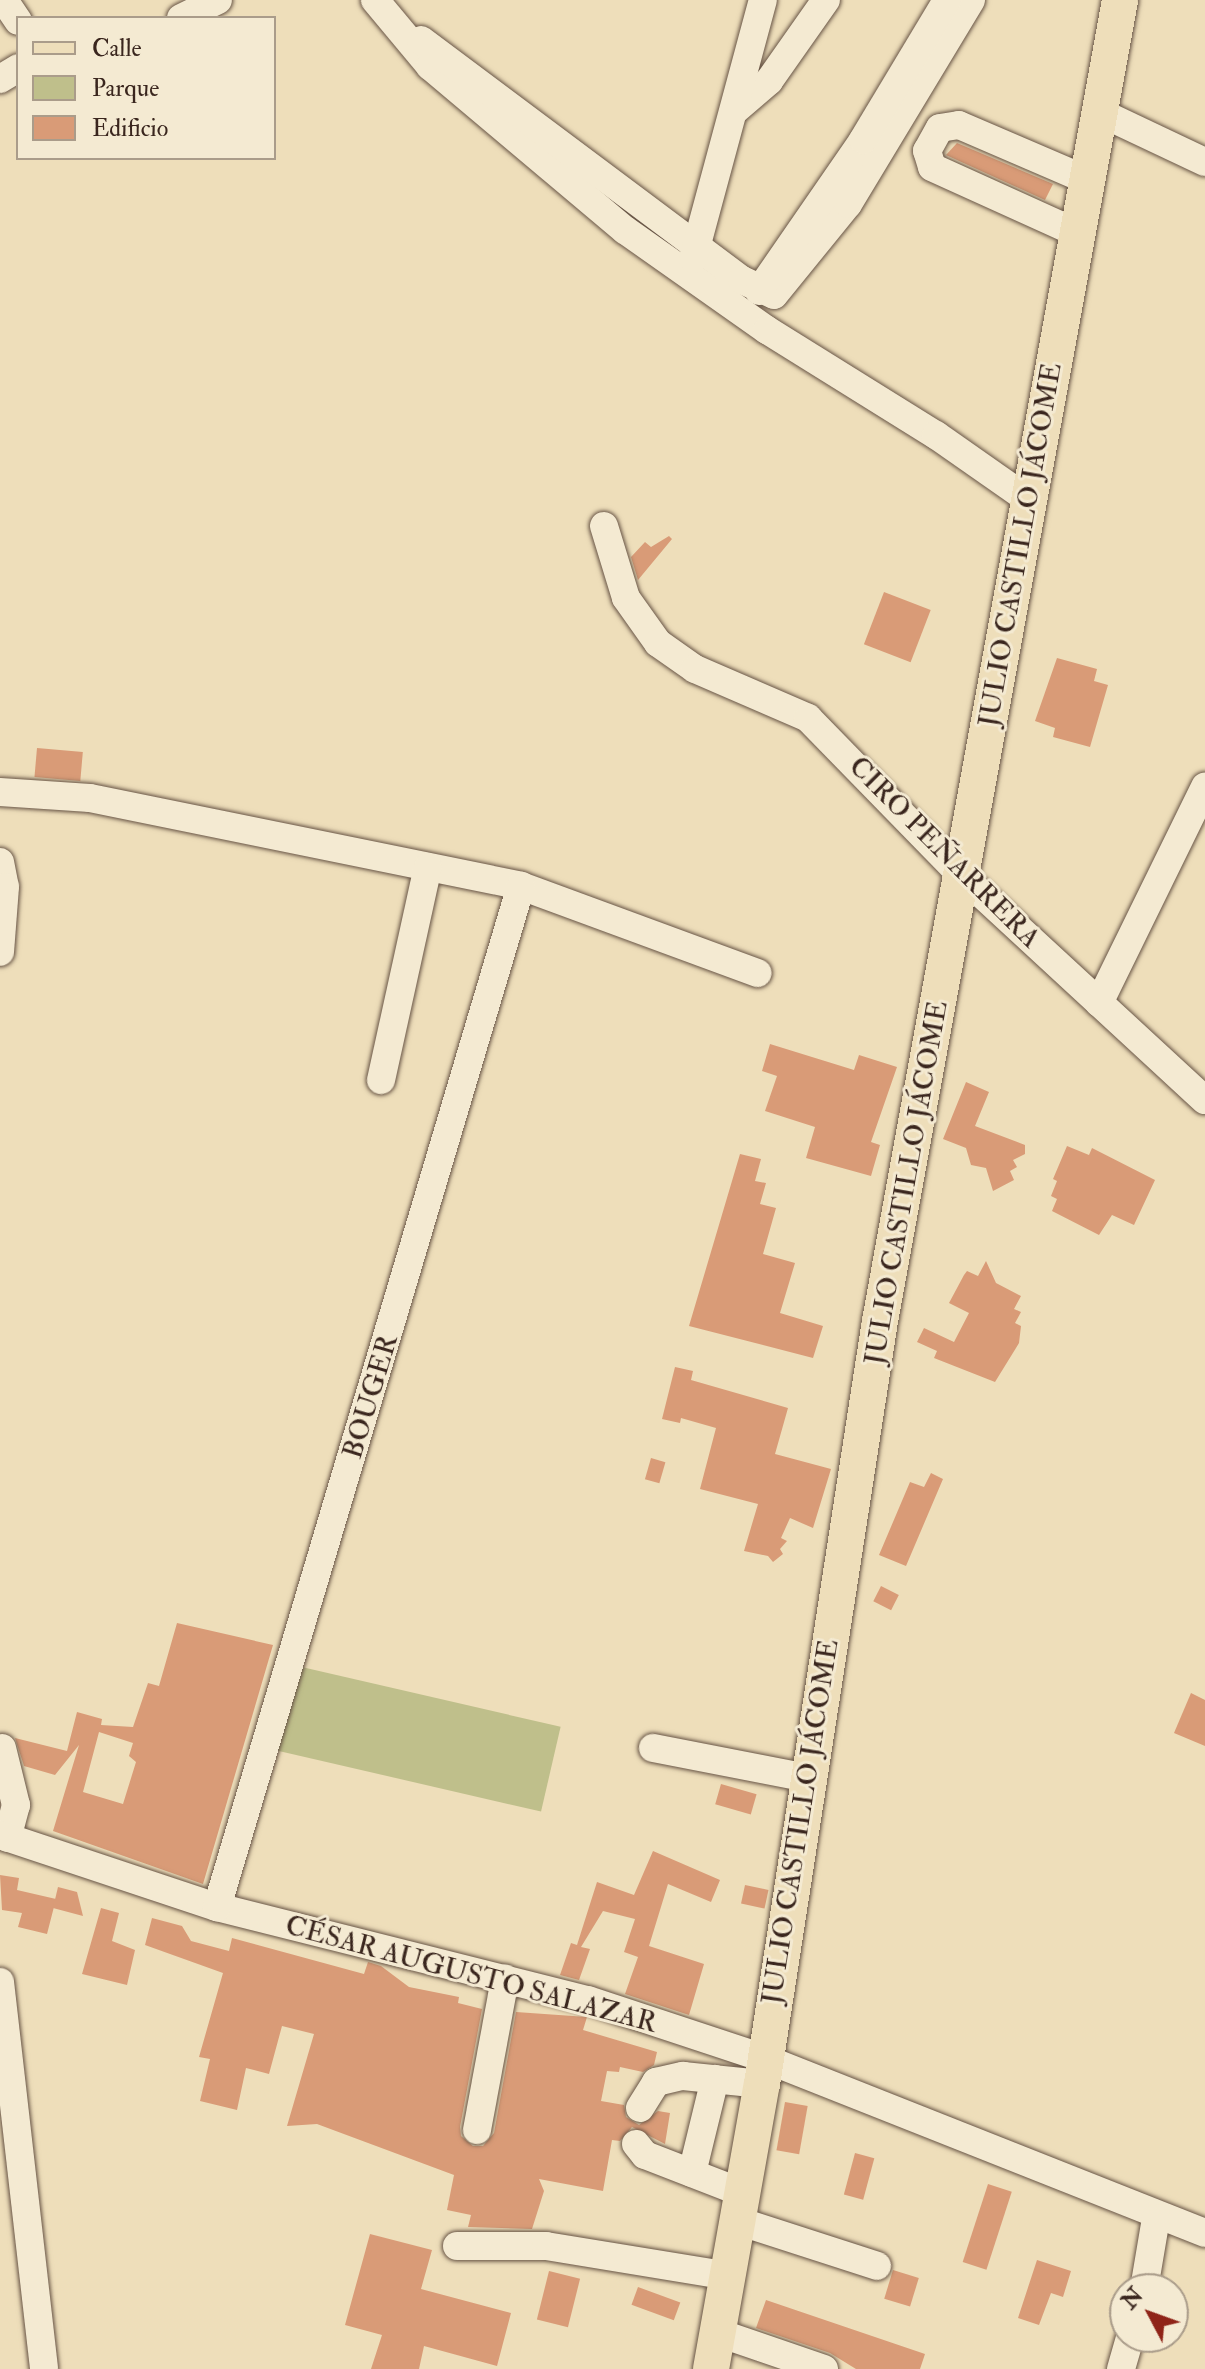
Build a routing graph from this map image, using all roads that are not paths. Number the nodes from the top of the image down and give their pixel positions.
1 (4, 0) edge
2 (218, 0) edge
3 (375, 0) edge
4 (763, 0) edge
5 (826, 0) edge
6 (947, 0) edge
7 (971, 0) edge
8 (1120, 0) edge
9 (185, 16) edge
10 (16, 18) edge
11 (399, 27) junction
12 (734, 111) junction
13 (1097, 111) junction
14 (1205, 162) edge
15 (1087, 180) junction
16 (1075, 232) junction
17 (698, 245) junction
18 (688, 274) junction
19 (759, 291) junction
20 (1029, 500) junction
21 (604, 526) dead end
22 (1205, 787) edge
23 (0, 792) edge
24 (0, 862) edge
25 (428, 867) junction
26 (963, 877) junction
27 (521, 886) junction
28 (0, 952) edge
29 (757, 973) dead end
30 (1099, 1003) junction
31 (381, 1080) dead end
32 (1205, 1100) edge
33 (2, 1748) dead end
34 (653, 1748) dead end
35 (808, 1778) junction
36 (4, 1837) edge
37 (217, 1907) junction
38 (505, 1979) junction
39 (0, 1982) edge
40 (762, 2071) junction
41 (715, 2079) junction
42 (640, 2108) dead end
43 (477, 2130) dead end
44 (636, 2144) dead end
45 (692, 2173) junction
46 (741, 2207) junction
47 (1156, 2218) junction
48 (1205, 2233) edge
49 (457, 2246) dead end
50 (877, 2266) dead end
51 (1147, 2273) edge
52 (729, 2276) junction
53 (719, 2333) junction
54 (44, 2369) edge
55 (711, 2369) edge
56 (824, 2369) edge

1 - 10 street
2 - 9 street
3 - 11 street
4 - 12 street
5 - 12 street
6 - 19 street
7 - 19 street
8 - 13 main road, JULIO CASTILLO JÁCOME
11 - 17 street
11 - 18 street
12 - 17 street
13 - 14 street
13 - 15 main road, JULIO CASTILLO JÁCOME
15 - 16 main road, JULIO CASTILLO JÁCOME
15 - 16 street
16 - 20 main road, JULIO CASTILLO JÁCOME
17 - 18 street
17 - 19 street
18 - 20 street
20 - 26 main road, JULIO CASTILLO JÁCOME
21 - 26 street, CIRO PEÑARRERA
22 - 30 street
23 - 25 street
24 - 28 street
25 - 27 street
25 - 31 street
26 - 30 street, CIRO PEÑARRERA
26 - 35 main road, JULIO CASTILLO JÁCOME
27 - 29 street
27 - 37 street, BOUGER
30 - 32 street, CIRO PEÑARRERA
33 - 36 street
34 - 35 street
35 - 40 main road, JULIO CASTILLO JÁCOME
36 - 37 street, CÉSAR AUGUSTO SALAZAR
37 - 38 street, CÉSAR AUGUSTO SALAZAR
38 - 40 street, CÉSAR AUGUSTO SALAZAR
38 - 43 street
39 - 54 street
40 - 41 street
40 - 46 main road, JULIO CASTILLO JÁCOME
40 - 47 street, CÉSAR AUGUSTO SALAZAR
41 - 42 street
41 - 45 street
44 - 45 street
45 - 46 street
46 - 50 street
46 - 52 main road, JULIO CASTILLO JÁCOME
47 - 48 street, CÉSAR AUGUSTO SALAZAR
47 - 51 street
49 - 52 street
52 - 53 main road, JULIO CASTILLO JÁCOME
53 - 55 main road, JULIO CASTILLO JÁCOME
53 - 56 street

